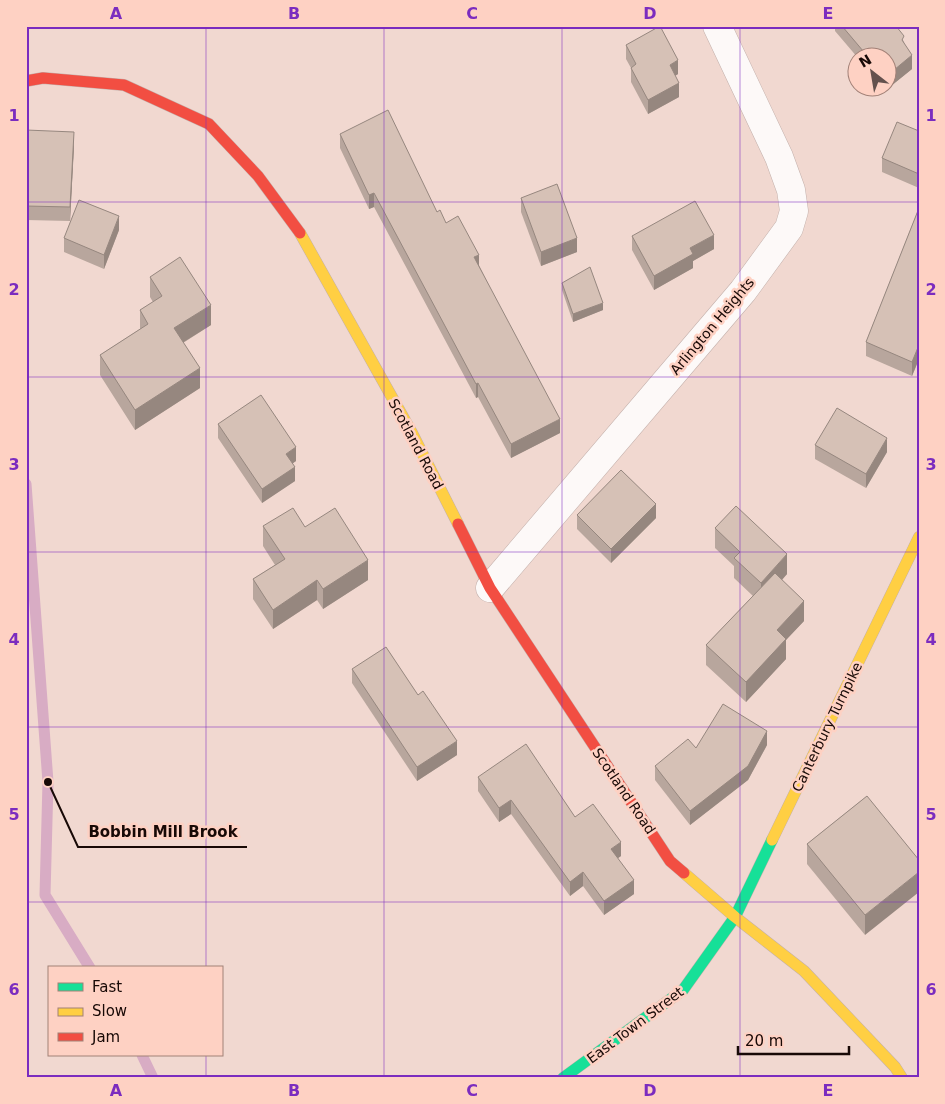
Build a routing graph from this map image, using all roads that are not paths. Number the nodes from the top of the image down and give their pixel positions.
1 (717, 26) edge
2 (26, 81) edge
3 (919, 537) edge
4 (490, 588) junction
5 (735, 917) junction
6 (563, 1078) edge
7 (902, 1078) edge

1 - 4 street, Arlington Heights
2 - 4 street, Scotland Road
3 - 5 street, Canterbury Turnpike
4 - 5 street, Scotland Road
5 - 6 street, East Town Street
5 - 7 street, Scotland Road

